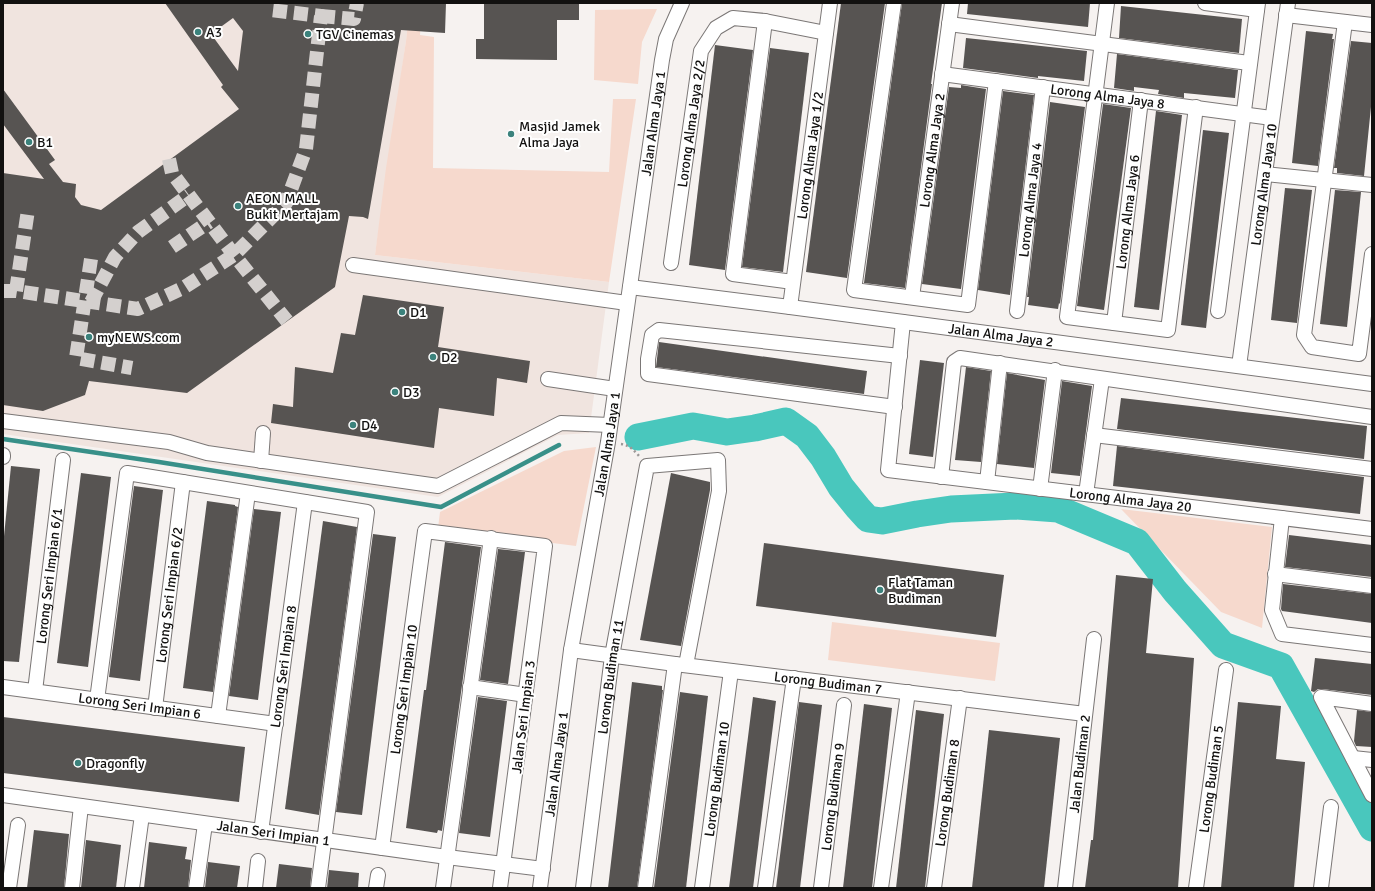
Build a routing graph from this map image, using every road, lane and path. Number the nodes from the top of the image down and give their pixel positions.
1 (682, 3) edge
2 (830, 3) edge
3 (894, 3) edge
4 (952, 3) edge
5 (1107, 3) edge
6 (1207, 3) edge
7 (1257, 7) edge
8 (1287, 9) edge
9 (766, 21) junction
10 (1345, 22) junction
11 (949, 24) junction
12 (1372, 25) edge
13 (826, 33) junction
14 (1101, 44) junction
15 (1250, 63) junction
16 (942, 74) junction
17 (996, 81) junction
18 (1043, 87) junction
19 (1095, 94) junction
20 (1140, 100) junction
21 (1196, 107) junction
22 (1243, 114) junction
23 (1272, 118) junction
24 (1265, 174) junction
25 (1324, 180) junction
26 (1372, 185) edge
27 (1372, 254) edge
28 (671, 264) dead end
29 (353, 265) dead end
30 (793, 282) junction
31 (630, 287) junction
32 (912, 297) junction
33 (627, 303) junction
34 (790, 307) junction
35 (1218, 311) dead end
36 (1017, 312) dead end
37 (903, 322) junction
38 (1114, 323) junction
39 (900, 356) junction
40 (1000, 363) junction
41 (1239, 366) junction
42 (1055, 370) junction
43 (548, 379) dead end
44 (1102, 379) junction
45 (1372, 384) edge
46 (615, 389) junction
47 (895, 407) junction
48 (1372, 417) edge
49 (3, 421) edge
50 (610, 425) junction
51 (263, 433) dead end
52 (1094, 435) junction
53 (608, 442) junction
54 (63, 460) dead end
55 (261, 461) junction
56 (647, 466) junction
57 (1372, 469) edge
58 (941, 477) junction
59 (183, 482) junction
60 (987, 482) junction
61 (1040, 489) junction
62 (248, 493) junction
63 (1086, 494) junction
64 (305, 502) junction
65 (1282, 518) junction
66 (1372, 528) edge
67 (491, 538) junction
68 (1275, 574) junction
69 (1372, 586) edge
70 (1094, 639) dead end
71 (1372, 645) edge
72 (571, 650) junction
73 (612, 656) junction
74 (681, 665) junction
75 (731, 670) junction
76 (1226, 670) dead end
77 (794, 678) junction
78 (3, 687) edge
79 (470, 688) junction
80 (35, 692) junction
81 (908, 692) junction
82 (526, 695) junction
83 (960, 698) junction
84 (97, 700) junction
85 (1372, 704) edge
86 (844, 705) dead end
87 (155, 708) junction
88 (1085, 714) junction
89 (218, 716) junction
90 (276, 724) junction
91 (1353, 758) junction
92 (1372, 760) edge
93 (1372, 795) edge
94 (3, 796) edge
95 (81, 806) junction
96 (1331, 807) dead end
97 (142, 815) junction
98 (205, 824) junction
99 (18, 825) dead end
100 (261, 832) junction
101 (325, 840) junction
102 (382, 848) junction
103 (447, 857) junction
104 (258, 861) dead end
105 (503, 865) junction
106 (543, 869) junction
107 (9, 888) edge
108 (72, 888) edge
109 (132, 888) edge
110 (196, 888) edge
111 (255, 888) edge
112 (318, 888) edge
113 (443, 888) edge
114 (500, 888) edge
115 (540, 888) edge
116 (583, 888) edge
117 (645, 888) edge
118 (702, 888) edge
119 (765, 888) edge
120 (821, 888) edge
121 (880, 888) edge
122 (934, 888) edge
123 (1065, 888) edge
124 (1196, 888) edge
125 (1321, 888) edge

1 - 31 street, Jalan Alma Jaya 1
2 - 13 street, Lorong Alma Jaya 1/2
3 - 32 street
4 - 11 street, Lorong Alma Jaya 2
5 - 14 street
6 - 7 street
7 - 15 street, Lorong Alma Jaya 10
8 - 10 street
8 - 23 street, Lorong Alma Jaya 10
9 - 13 street, Lorong Alma Jaya 2/2
9 - 28 street, Lorong Alma Jaya 2/2
9 - 30 street
10 - 12 street
10 - 25 street
11 - 14 street
11 - 16 street, Lorong Alma Jaya 2
13 - 30 street, Lorong Alma Jaya 1/2
14 - 15 street
14 - 19 street
15 - 22 street, Lorong Alma Jaya 10
16 - 17 street, Lorong Alma Jaya 8
16 - 32 street, Lorong Alma Jaya 2
17 - 18 street, Lorong Alma Jaya 8
17 - 32 street
18 - 19 street, Lorong Alma Jaya 8
18 - 36 street, Lorong Alma Jaya 4
19 - 20 street, Lorong Alma Jaya 8
19 - 38 street
20 - 21 street, Lorong Alma Jaya 8
20 - 38 street, Lorong Alma Jaya 6
21 - 22 street, Lorong Alma Jaya 8
21 - 38 street
22 - 23 street, Lorong Alma Jaya 8
22 - 35 street, Lorong Alma Jaya 10
23 - 24 street, Lorong Alma Jaya 10
24 - 25 street
24 - 41 street, Lorong Alma Jaya 10
25 - 26 street
25 - 27 street
29 - 33 street
30 - 34 street, Lorong Alma Jaya 1/2
31 - 33 street, Jalan Alma Jaya 1
31 - 34 street, Jalan Alma Jaya 2
33 - 46 street, Jalan Alma Jaya 1
34 - 37 street, Jalan Alma Jaya 2
37 - 39 street
37 - 41 street, Jalan Alma Jaya 2
39 - 47 street
39 - 47 street
40 - 42 street
40 - 58 street
40 - 60 street
41 - 45 street, Jalan Alma Jaya 2
42 - 44 street
42 - 61 street
43 - 46 street
44 - 48 street
44 - 52 street
46 - 50 street, Jalan Alma Jaya 1
47 - 58 street, Lorong Alma Jaya 20
49 - 55 street
50 - 53 street, Jalan Alma Jaya 1
50 - 55 street
51 - 55 street
52 - 57 street
52 - 63 street
53 - 56 path
53 - 72 street, Jalan Alma Jaya 1
54 - 80 street, Lorong Seri Impian 6/1
56 - 73 street, Lorong Budiman 11
56 - 74 street
58 - 60 street, Lorong Alma Jaya 20
59 - 62 street
59 - 84 street
59 - 87 street, Lorong Seri Impian 6/2
60 - 61 street, Lorong Alma Jaya 20
61 - 63 street, Lorong Alma Jaya 20
62 - 64 street
62 - 89 street
63 - 65 street, Lorong Alma Jaya 20
64 - 90 street, Lorong Seri Impian 8
64 - 101 street
65 - 66 street, Lorong Alma Jaya 20
65 - 68 street
67 - 79 street
67 - 82 street, Jalan Seri Impian 3
67 - 102 street, Lorong Seri Impian 10
68 - 69 street
68 - 71 street
70 - 88 street, Jalan Budiman 2
72 - 73 street, Lorong Budiman 7
72 - 106 street, Jalan Alma Jaya 1
73 - 74 street, Lorong Budiman 7
73 - 116 street, Lorong Budiman 11
74 - 75 street, Lorong Budiman 7
74 - 117 street
75 - 77 street, Lorong Budiman 7
75 - 118 street, Lorong Budiman 10
76 - 124 street, Lorong Budiman 5
77 - 81 street, Lorong Budiman 7
77 - 119 street
78 - 80 street, Lorong Seri Impian 6
79 - 82 street
79 - 103 street
80 - 84 street, Lorong Seri Impian 6
81 - 83 street, Lorong Budiman 7
81 - 121 street
82 - 105 street, Jalan Seri Impian 3
83 - 88 street, Lorong Budiman 7
83 - 122 street, Lorong Budiman 8
84 - 87 street, Lorong Seri Impian 6
85 - 91 street
86 - 120 street, Lorong Budiman 9
87 - 89 street, Lorong Seri Impian 6
88 - 123 street, Jalan Budiman 2
89 - 90 street, Lorong Seri Impian 6
90 - 100 street, Lorong Seri Impian 8
91 - 92 street
91 - 93 street
94 - 95 street, Jalan Seri Impian 1
95 - 97 street, Jalan Seri Impian 1
95 - 108 street
96 - 125 street
97 - 98 street, Jalan Seri Impian 1
97 - 109 street
98 - 100 street, Jalan Seri Impian 1
98 - 110 street
99 - 107 street
100 - 101 street, Jalan Seri Impian 1
101 - 102 street, Jalan Seri Impian 1
101 - 112 street
102 - 103 street, Jalan Seri Impian 1
103 - 105 street, Jalan Seri Impian 1
103 - 113 street
104 - 111 street
105 - 106 street, Jalan Seri Impian 1
105 - 114 street, Jalan Seri Impian 3
106 - 115 street, Jalan Alma Jaya 1

